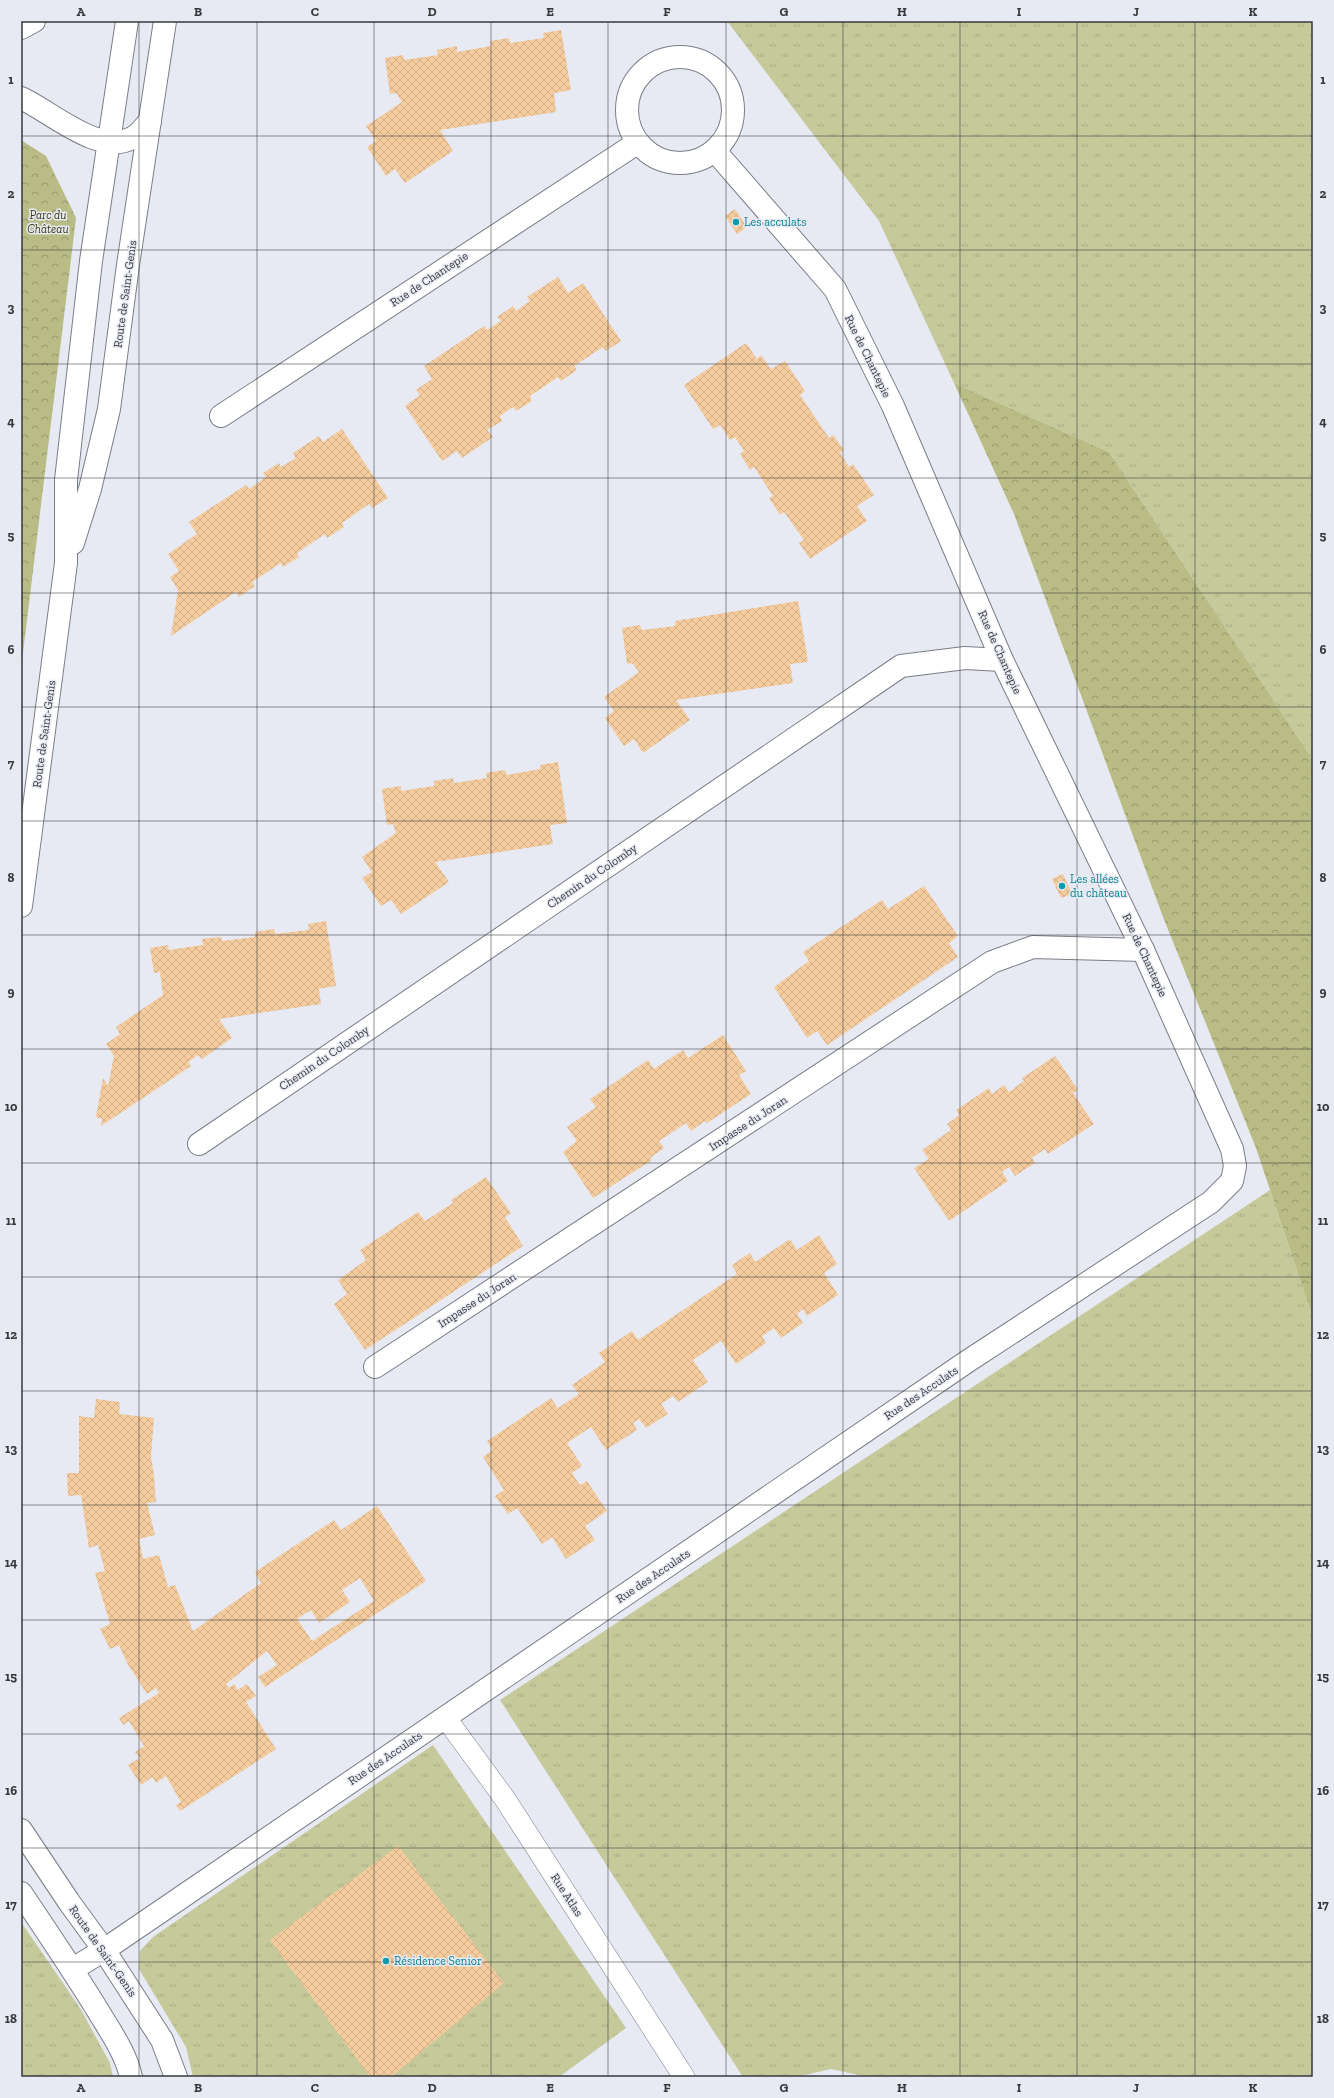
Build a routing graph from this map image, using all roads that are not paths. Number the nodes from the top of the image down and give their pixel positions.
1 (34, 21) edge
2 (127, 21) edge
3 (165, 21) edge
4 (21, 28) edge
5 (21, 98) edge
6 (150, 121) junction
7 (110, 142) junction
8 (637, 143) junction
9 (715, 151) junction
10 (221, 416) dead end
11 (66, 563) junction
12 (1002, 660) junction
13 (21, 906) edge
14 (1143, 950) junction
15 (199, 1144) dead end
16 (1232, 1181) joint
17 (375, 1367) dead end
18 (445, 1717) junction
19 (21, 1830) edge
20 (21, 1893) edge
21 (104, 1950) junction
22 (73, 1969) junction
23 (131, 2077) edge
24 (176, 2077) edge
25 (684, 2077) edge

1 - 4 street
2 - 7 street, Route de Saint-Genis
3 - 6 street, Route de Saint-Genis
5 - 7 street
6 - 7 street
6 - 11 street, Route de Saint-Genis
7 - 11 street, Route de Saint-Genis
8 - 9 street
8 - 9 street
8 - 10 street, Rue de Chantepie
9 - 12 street, Rue de Chantepie
11 - 13 street, Route de Saint-Genis
12 - 14 street, Rue de Chantepie
12 - 15 street, Chemin du Colomby
14 - 16 street, Rue de Chantepie
14 - 17 street, Impasse du Joran
16 - 18 street, Rue des Acculats
18 - 21 street, Rue des Acculats
18 - 25 lane, Rue Atlas
19 - 21 street, Route de Saint-Genis
20 - 22 street
21 - 22 street, Rue des Acculats
21 - 24 street, Route de Saint-Genis
22 - 23 street

